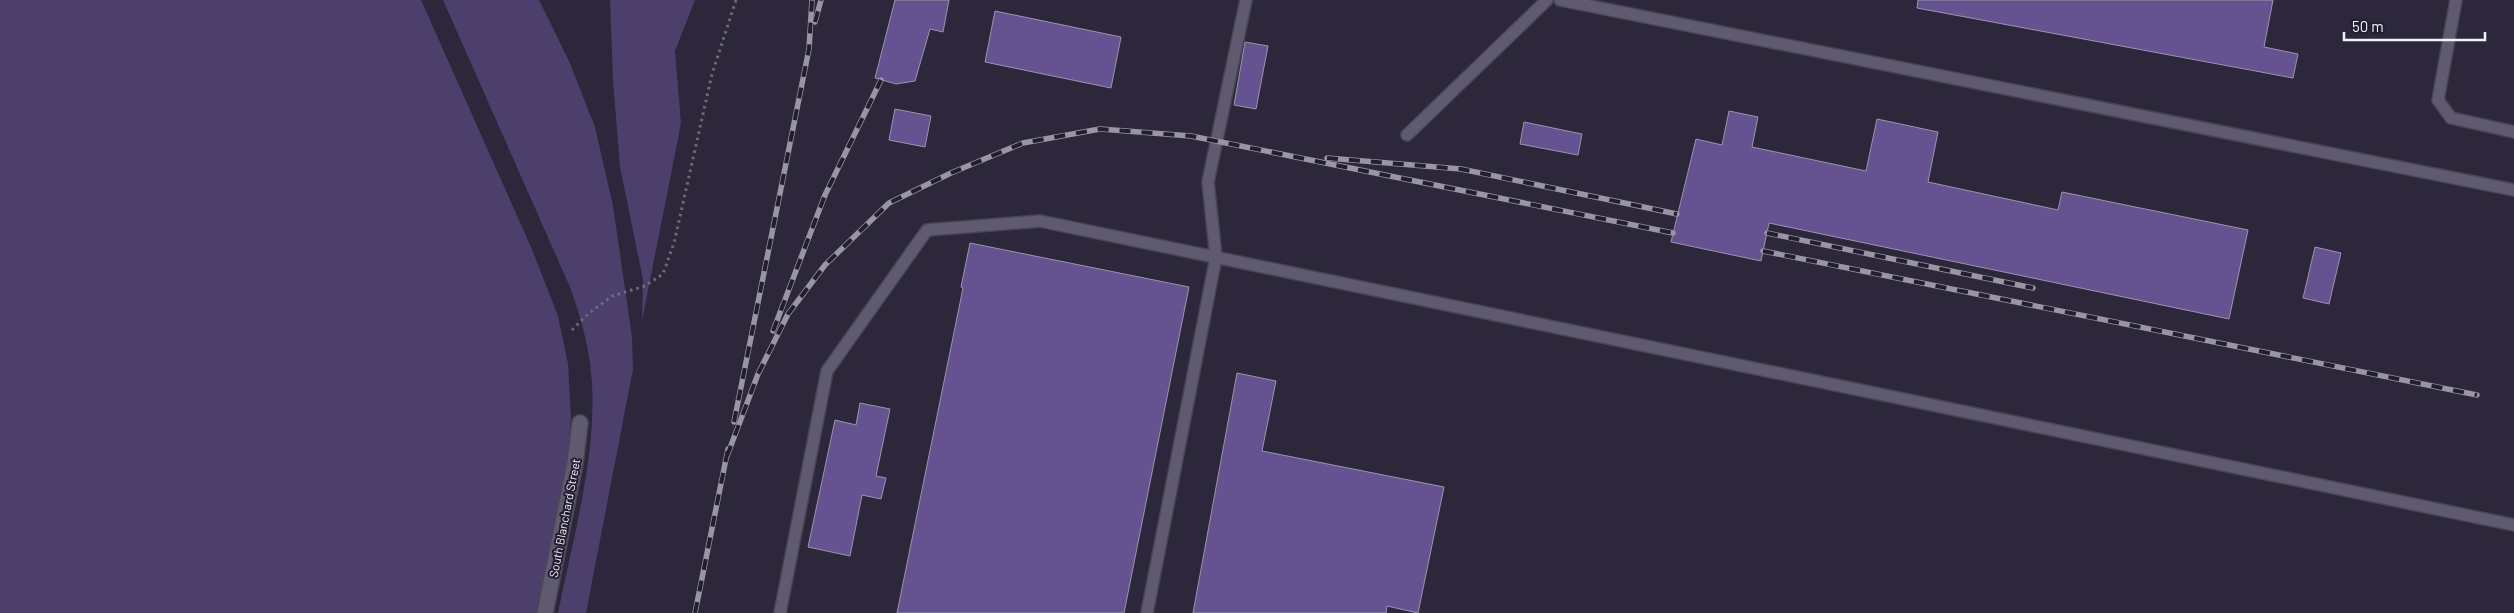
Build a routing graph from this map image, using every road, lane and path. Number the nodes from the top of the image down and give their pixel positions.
1 (736, 0) edge
2 (1246, 0) edge
3 (1547, 0) edge
4 (1560, 0) edge
5 (2456, 0) edge
6 (2514, 132) edge
7 (1407, 136) dead end
8 (2514, 190) edge
9 (1216, 257) junction
10 (572, 330) dead end
11 (580, 423) dead end
12 (2514, 524) edge
13 (545, 613) edge
14 (780, 613) edge
15 (1147, 613) edge

1 - 10 path
2 - 9 lane
3 - 7 lane
4 - 8 lane
5 - 6 lane
9 - 12 lane
9 - 14 lane
9 - 15 lane
11 - 13 street, South Blanchard Street

